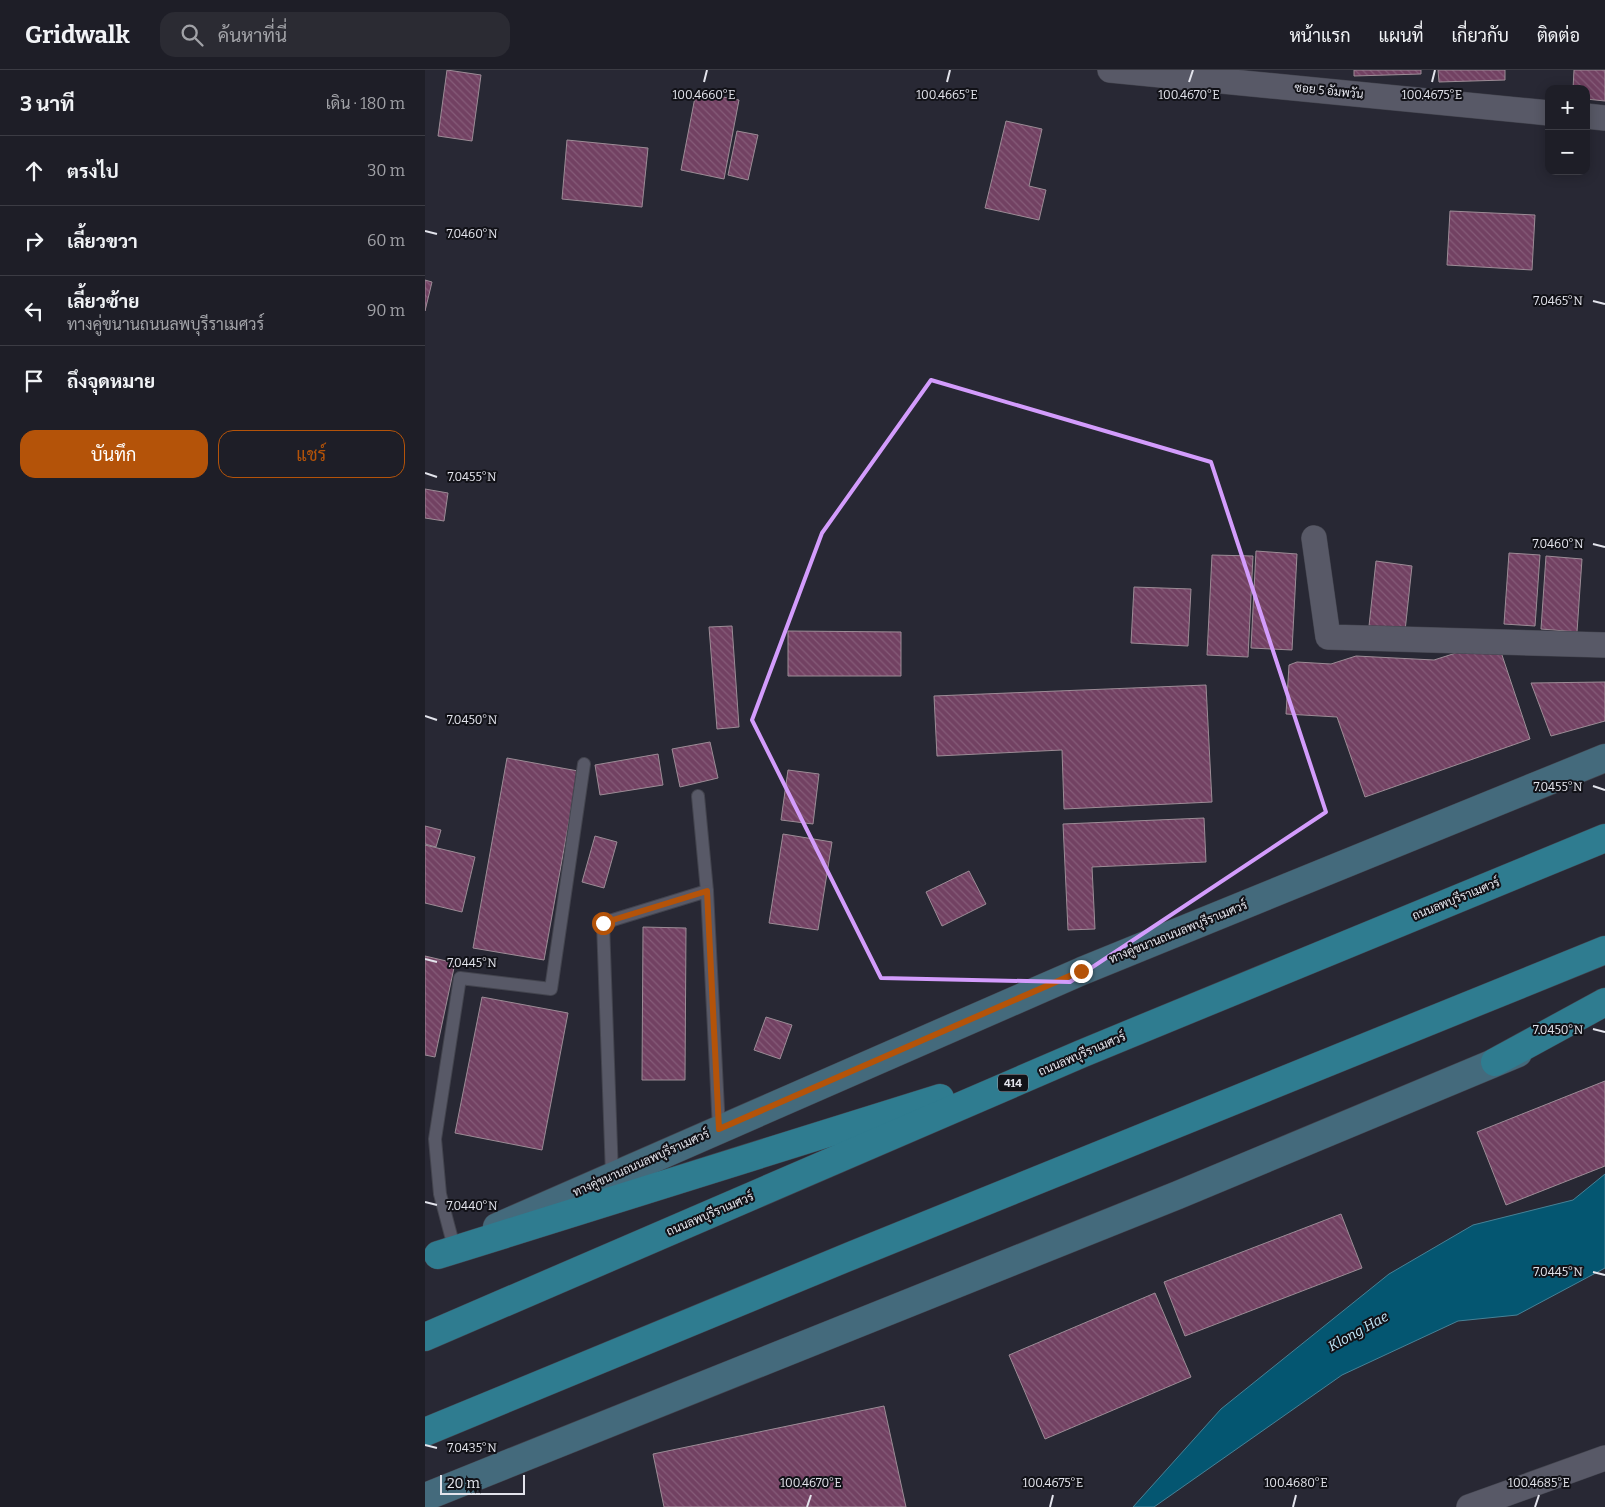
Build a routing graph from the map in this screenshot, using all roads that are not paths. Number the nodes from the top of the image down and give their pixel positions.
1 (1110, 70) edge
2 (1317, 80) edge
3 (1545, 112) edge
4 (1590, 116) edge
5 (1605, 118) edge
6 (1314, 538) dead end
7 (1605, 645) edge
8 (1605, 758) edge
9 (584, 764) dead end
10 (699, 796) dead end
11 (1605, 838) edge
12 (707, 891) junction
13 (1605, 950) edge
14 (1605, 1002) edge
15 (1605, 1018) edge
16 (1081, 1054) junction
17 (1495, 1062) junction
18 (719, 1129) junction
19 (612, 1175) junction
20 (439, 1254) edge
21 (425, 1337) edge
22 (425, 1432) edge
23 (1605, 1458) edge
24 (425, 1497) edge
25 (1469, 1507) edge

1 - 2 street, ซอย 5 อัมพวัน
2 - 3 street, ซอย 5 อัมพวัน
4 - 5 street
6 - 7 street
8 - 18 main road, ทางคู่ขนานถนนลพบุรีราเมศวร์
9 - 20 lane
10 - 12 lane
11 - 16 main road, ถนนลพบุรีราเมศวร์ / 414
12 - 18 lane
12 - 19 lane
13 - 22 main road
14 - 17 main road
15 - 17 main road
16 - 20 main road
16 - 21 main road, ถนนลพบุรีราเมศวร์ / 414
17 - 24 main road
18 - 19 main road, ทางคู่ขนานถนนลพบุรีราเมศวร์
19 - 20 main road, ทางคู่ขนานถนนลพบุรีราเมศวร์
23 - 25 street

